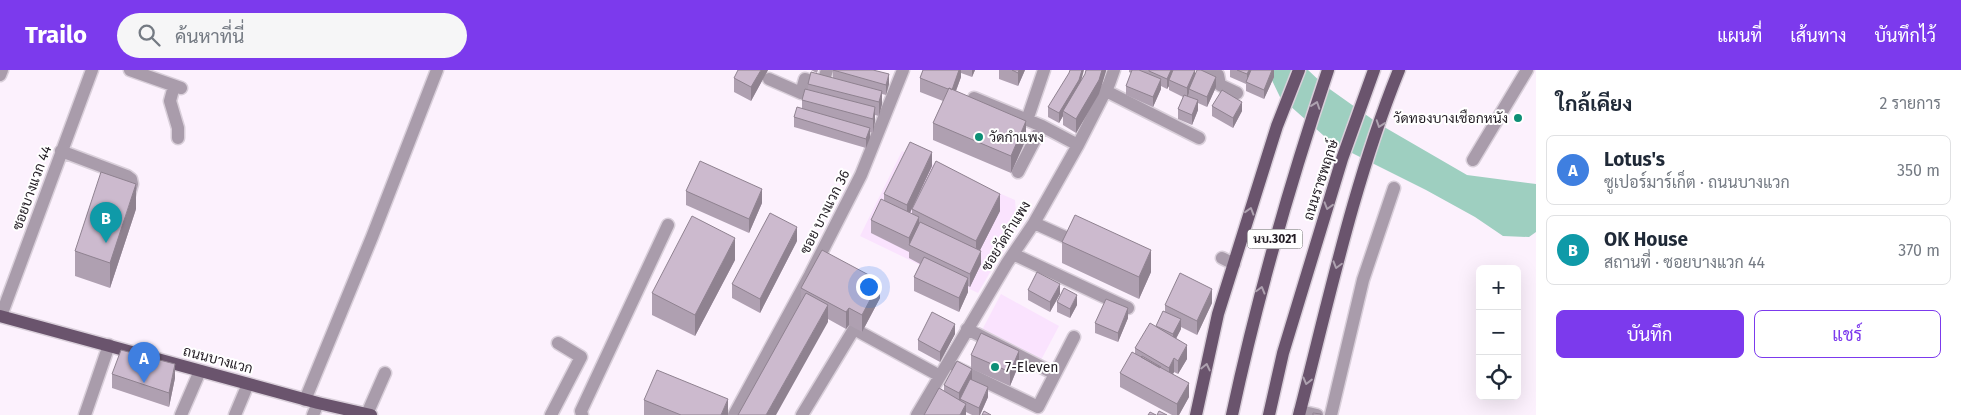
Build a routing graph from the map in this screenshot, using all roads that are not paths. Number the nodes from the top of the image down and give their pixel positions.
1 (2, 70) edge
2 (92, 70) edge
3 (130, 70) edge
4 (437, 70) edge
5 (827, 70) edge
6 (1044, 70) edge
7 (1114, 70) edge
8 (1206, 70) edge
9 (1299, 70) edge
10 (1328, 70) edge
11 (1527, 70) edge
12 (885, 74) edge
13 (902, 74) edge
14 (0, 75) edge
15 (1372, 75) edge
16 (1397, 75) edge
17 (769, 79) dead end
18 (822, 85) junction
19 (841, 90) edge
20 (1106, 90) junction
21 (1238, 93) dead end
22 (974, 98) edge
23 (1027, 120) junction
24 (1042, 126) junction
25 (178, 138) dead end
26 (1199, 138) dead end
27 (1078, 145) junction
28 (61, 151) junction
29 (1473, 160) dead end
30 (1018, 172) dead end
31 (1394, 188) dead end
32 (126, 205) edge
33 (1034, 223) junction
34 (668, 225) dead end
35 (1065, 237) edge
36 (1013, 254) junction
37 (1222, 258) dead end
38 (1234, 264) junction
39 (1128, 308) edge
40 (1, 316) edge
41 (967, 329) junction
42 (1074, 336) dead end
43 (558, 343) dead end
44 (109, 345) junction
45 (948, 364) junction
46 (200, 371) junction
47 (385, 372) dead end
48 (1055, 374) junction
49 (940, 376) junction
50 (248, 384) junction
51 (305, 400) junction
52 (315, 409) edge
53 (1299, 413) edge
54 (581, 414) edge
55 (86, 415) edge
56 (181, 415) edge
57 (235, 415) edge
58 (369, 415) edge
59 (551, 415) edge
60 (734, 415) edge
61 (802, 415) edge
62 (917, 415) edge
63 (1196, 415) edge
64 (1232, 415) edge
65 (1269, 415) edge
66 (1317, 415) edge
67 (1331, 415) edge

1 - 14 street
2 - 28 street, ซอยบางแวก 44
3 - 25 street
4 - 51 street
5 - 18 street
6 - 23 street
7 - 20 street, ซอยวัดกำแพง
8 - 21 street
38 -> 9 main road, นบ.3021
64 -> 10 main road, ถนนราชพฤกษ์ / นบ.3021
11 - 29 street
12 - 13 street
13 - 60 street, ซอย บางแวก 36
15 -> 65 main road, ถนนราชพฤกษ์ / นบ.3021
16 -> 53 main road
17 - 18 street
18 - 19 street
20 - 26 street
20 - 27 street, ซอยวัดกำแพง
22 - 23 street
23 - 24 street
24 - 27 street
24 - 30 street
27 - 33 street, ซอยวัดกำแพง
28 - 32 street
28 - 40 street, ซอยบางแวก 44
31 - 67 street
33 - 35 street
33 - 36 street, ซอยวัดกำแพง
34 - 54 street
36 - 39 street
36 - 41 street, ซอยวัดกำแพง
37 - 38 street
63 -> 38 main road, นบ.3021
40 - 44 main road, ถนนบางแวก
41 - 45 street, ซอยวัดกำแพง
41 - 48 street
42 - 48 street
43 - 59 street
44 - 46 main road, ถนนบางแวก
44 - 55 street
45 - 48 street
45 - 49 street, ซอยวัดกำแพง
46 - 50 main road, ถนนบางแวก
46 - 56 street
47 - 58 street
49 - 61 street
49 - 62 street, ซอยวัดกำแพง
50 - 51 main road, ถนนบางแวก
50 - 57 street
51 - 52 main road, ถนนบางแวก
52 - 58 main road, ถนนบางแวก
53 - 66 street

